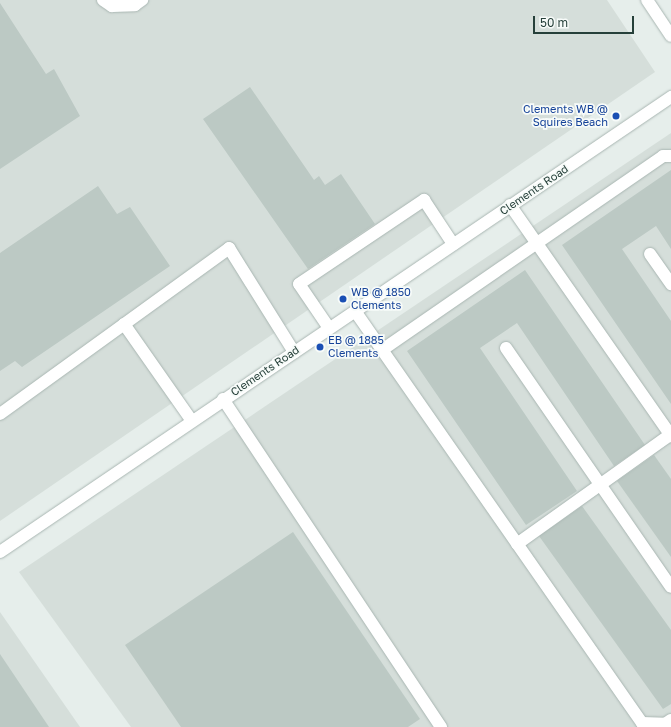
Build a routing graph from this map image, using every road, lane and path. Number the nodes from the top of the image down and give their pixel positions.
1 (103, 0) edge
2 (142, 0) edge
3 (647, 0) edge
4 (671, 36) edge
5 (671, 97) edge
6 (671, 156) edge
7 (510, 205) junction
8 (453, 244) junction
9 (536, 244) junction
10 (650, 254) dead end
11 (671, 284) edge
12 (355, 311) junction
13 (124, 324) junction
14 (329, 328) junction
15 (506, 348) dead end
16 (382, 350) junction
17 (294, 352) junction
18 (223, 399) junction
19 (0, 414) edge
20 (192, 421) junction
21 (671, 435) edge
22 (599, 485) junction
23 (517, 544) junction
24 (0, 552) edge
25 (671, 588) edge
26 (671, 720) edge
27 (442, 727) edge

1 - 2 street
3 - 4 street
5 - 7 street, Clements Road
6 - 9 street
7 - 8 street, Clements Road
7 - 9 street
8 - 12 street, Clements Road
8 - 14 street
9 - 16 street
9 - 21 street
10 - 11 street
12 - 14 street, Clements Road
12 - 16 street
13 - 17 street
13 - 19 street
13 - 20 street
14 - 17 street, Clements Road
15 - 22 street
16 - 23 street
17 - 18 street, Clements Road
18 - 20 street, Clements Road
18 - 27 street
20 - 24 street, Clements Road
21 - 22 street
22 - 23 street
22 - 25 street
23 - 26 street

